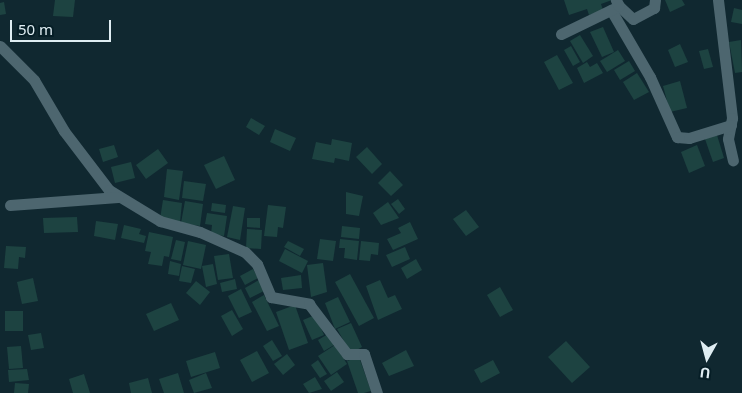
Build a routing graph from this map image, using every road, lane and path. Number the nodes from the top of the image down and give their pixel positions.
1 (655, 0) edge
2 (718, 0) edge
3 (616, 5) edge
4 (561, 34) dead end
5 (0, 46) edge
6 (730, 125) junction
7 (733, 160) dead end
8 (118, 198) junction
9 (10, 205) dead end
10 (377, 393) edge

1 - 3 street
2 - 6 street
3 - 4 street
3 - 6 street
5 - 8 street
6 - 7 street
8 - 9 street
8 - 10 street

